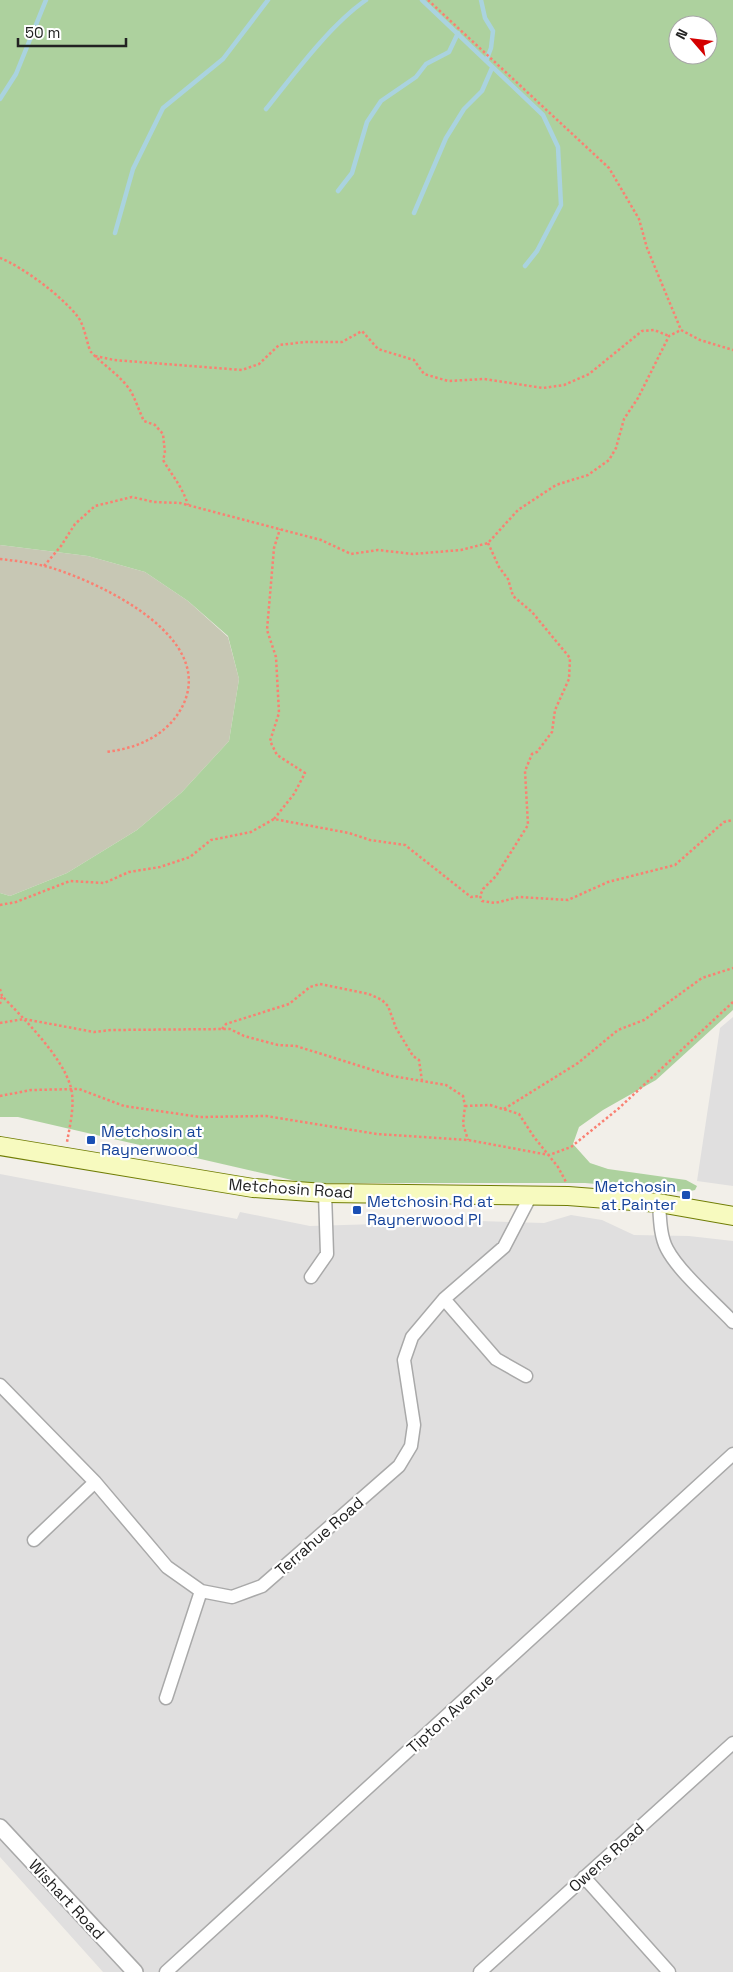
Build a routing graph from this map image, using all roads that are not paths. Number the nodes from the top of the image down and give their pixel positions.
1 (0, 1146) edge
2 (325, 1193) junction
3 (530, 1195) junction
4 (659, 1203) junction
5 (733, 1216) edge
6 (311, 1277) dead end
7 (444, 1299) junction
8 (733, 1322) edge
9 (526, 1376) dead end
10 (0, 1385) edge
11 (733, 1454) edge
12 (95, 1482) junction
13 (34, 1540) dead end
14 (201, 1591) junction
15 (166, 1698) dead end
16 (733, 1743) edge
17 (0, 1827) edge
18 (584, 1877) junction
19 (135, 1972) edge
20 (166, 1972) edge
21 (480, 1972) edge
22 (670, 1972) edge

1 - 2 main road, Metchosin Road
2 - 3 main road, Metchosin Road
2 - 6 street
3 - 4 main road, Metchosin Road
3 - 7 street, Terrahue Road
4 - 5 main road, Metchosin Road
4 - 8 street
7 - 9 street
7 - 14 street, Terrahue Road
10 - 12 street, Terrahue Road
11 - 20 street, Tipton Avenue
12 - 13 street
12 - 14 street, Terrahue Road
14 - 15 street
16 - 18 street, Owens Road
17 - 19 street, Wishart Road
18 - 21 street, Owens Road
18 - 22 street

